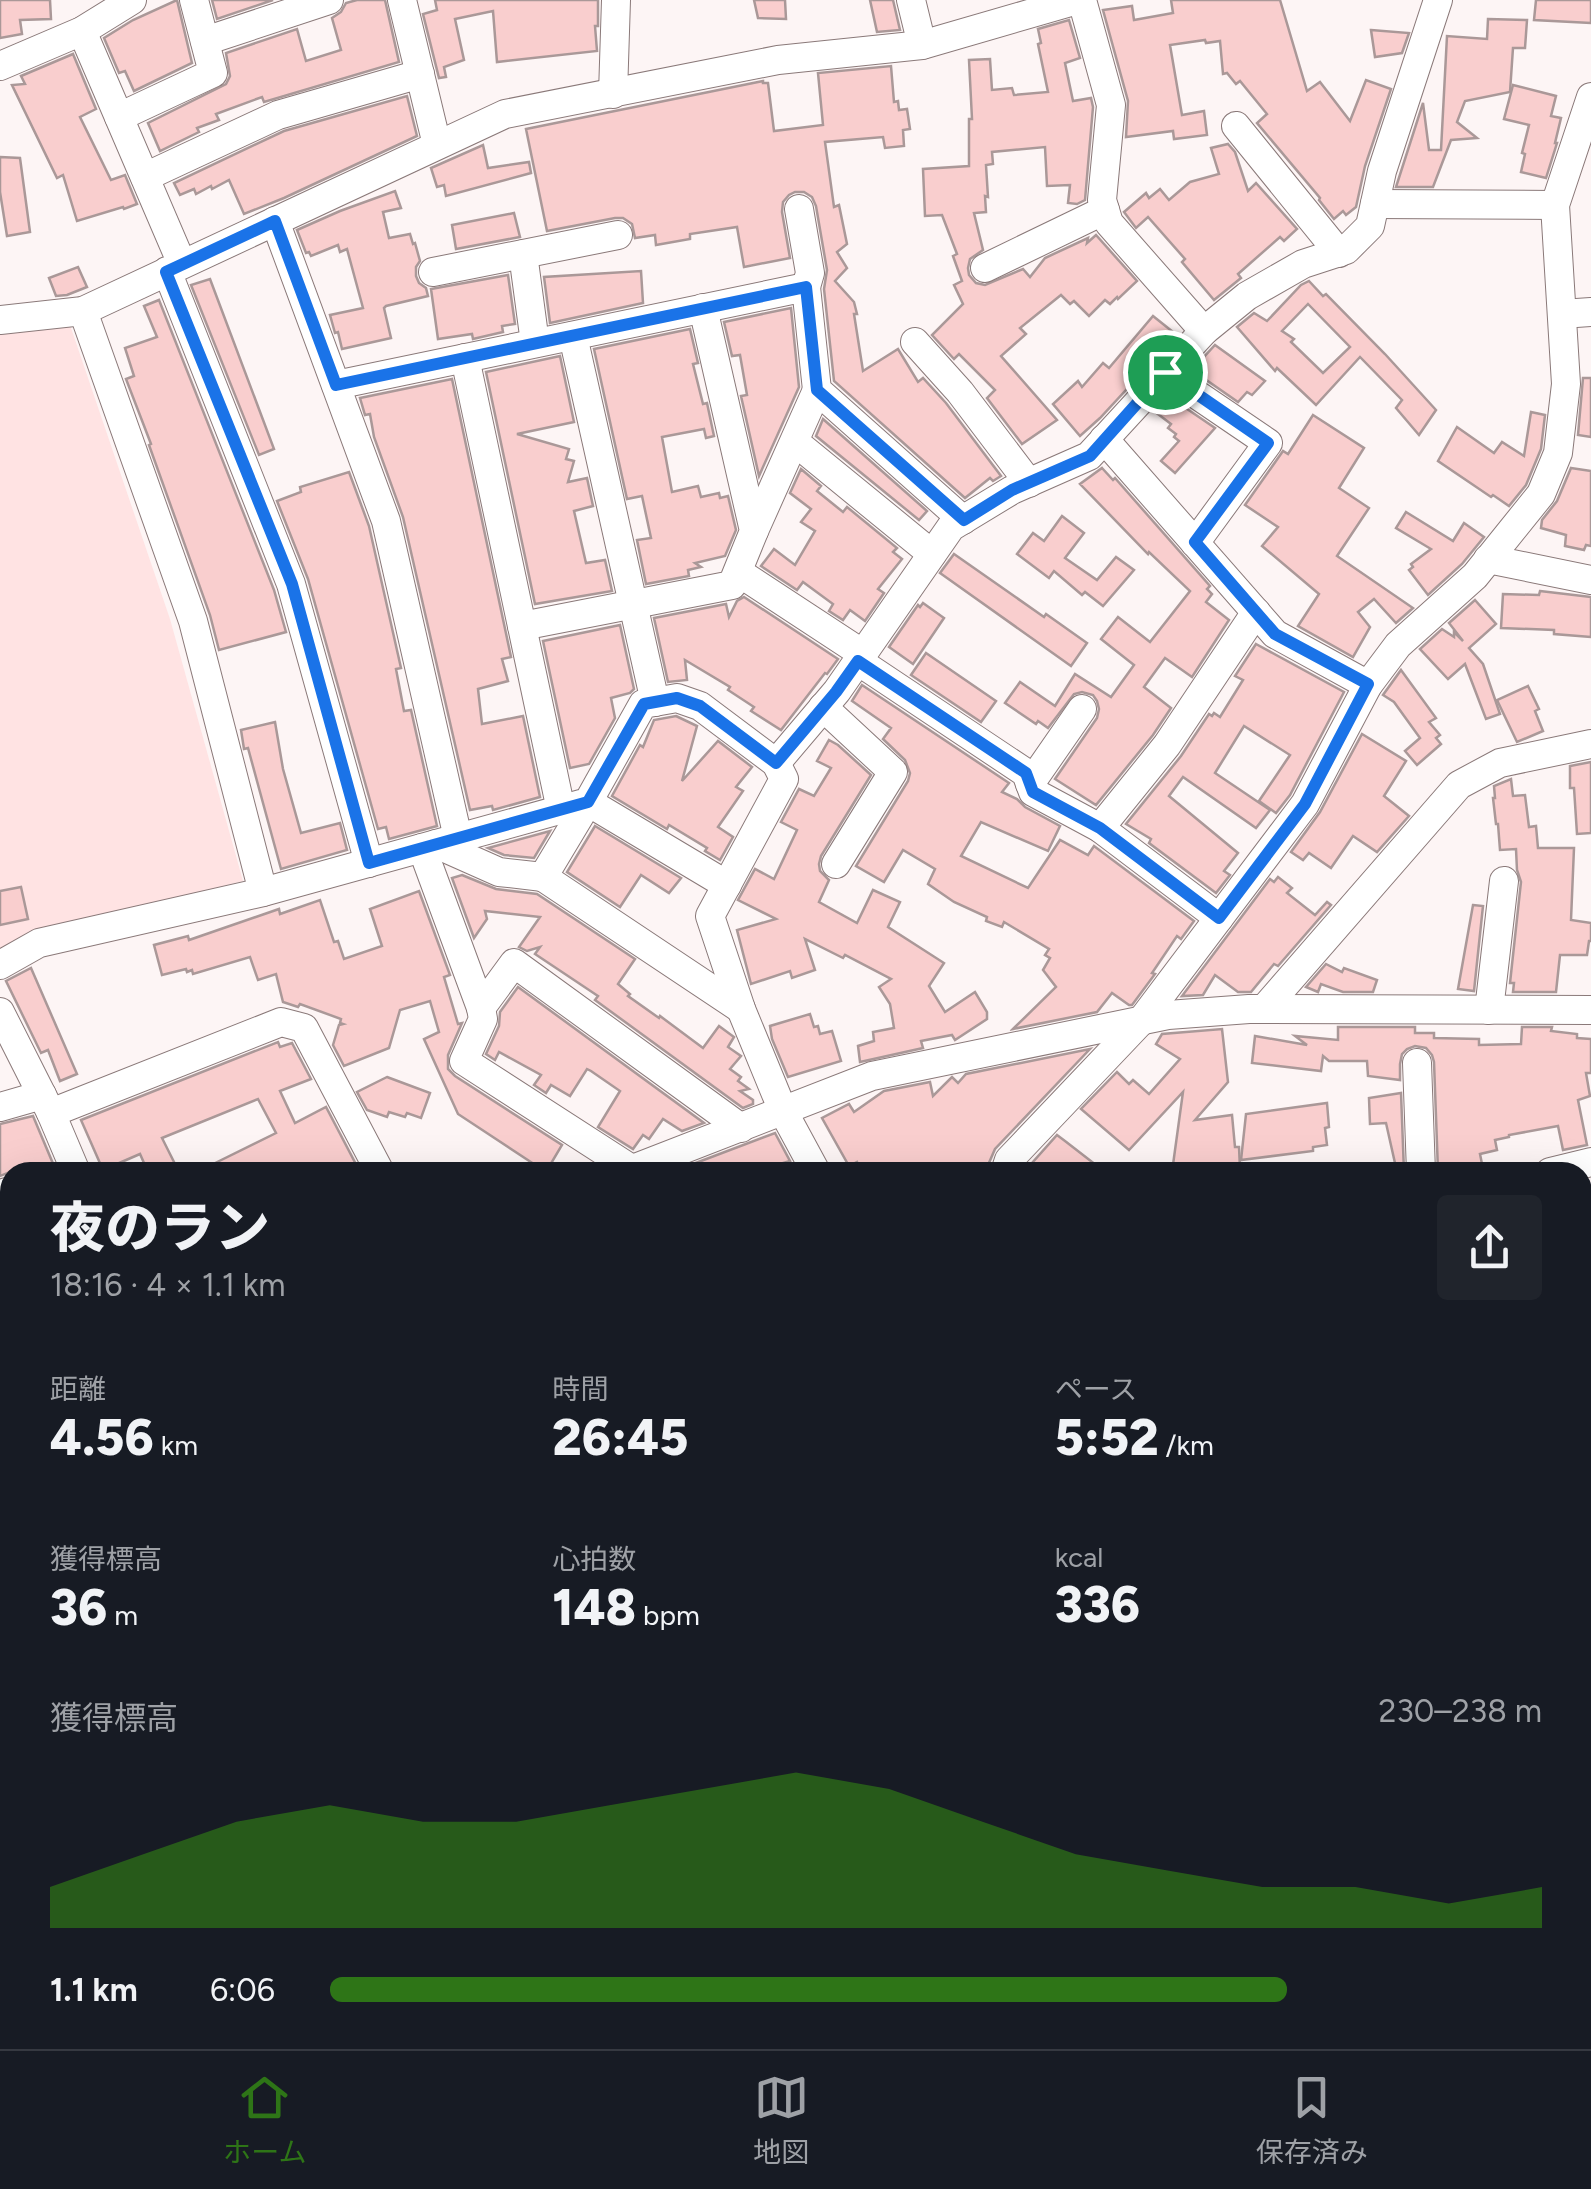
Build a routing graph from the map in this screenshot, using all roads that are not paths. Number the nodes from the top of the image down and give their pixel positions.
1 (132, 0) edge
2 (194, 0) edge
3 (330, 0) edge
4 (402, 0) edge
5 (616, 0) edge
6 (911, 0) edge
7 (1080, 0) edge
8 (1438, 0) edge
9 (82, 32) junction
10 (204, 41) junction
11 (922, 45) junction
12 (0, 66) edge
13 (420, 74) junction
14 (613, 94) junction
15 (1591, 97) edge
16 (119, 117) junction
17 (1236, 126) dead end
18 (438, 145) junction
19 (145, 177) junction
20 (1374, 204) junction
21 (1555, 205) junction
22 (799, 209) dead end
23 (1105, 210) junction
24 (275, 221) junction
25 (618, 235) dead end
26 (1338, 252) junction
27 (523, 254) junction
28 (174, 268) junction
29 (985, 268) dead end
30 (432, 272) dead end
31 (806, 287) junction
32 (703, 308) junction
33 (82, 310) junction
34 (1591, 312) edge
35 (1562, 314) junction
36 (0, 320) edge
37 (1204, 331) junction
38 (573, 336) junction
39 (915, 342) dead end
40 (535, 344) junction
41 (464, 358) junction
42 (1165, 372) junction
43 (336, 385) junction
44 (817, 390) junction
45 (1104, 439) junction
46 (795, 442) junction
47 (1029, 483) junction
48 (964, 520) junction
49 (754, 532) junction
50 (1195, 542) junction
51 (932, 554) junction
52 (1488, 559) junction
53 (738, 572) junction
54 (1591, 580) edge
55 (633, 604) junction
56 (1256, 612) junction
57 (522, 626) junction
58 (860, 657) junction
59 (1368, 684) junction
60 (654, 702) junction
61 (823, 708) junction
62 (1082, 709) dead end
63 (1591, 744) edge
64 (776, 763) junction
65 (1030, 784) junction
66 (574, 806) junction
67 (1100, 828) junction
68 (439, 844) junction
69 (369, 863) junction
70 (836, 864) dead end
71 (543, 877) junction
72 (1504, 882) dead end
73 (727, 885) junction
74 (262, 892) junction
75 (1219, 918) junction
76 (0, 965) edge
77 (481, 1008) junction
78 (741, 1009) junction
79 (1264, 1009) junction
80 (1489, 1010) junction
81 (1591, 1010) edge
82 (0, 1012) edge
83 (1142, 1020) junction
84 (1416, 1063) dead end
85 (47, 1104) junction
86 (0, 1107) edge
87 (784, 1110) junction
88 (741, 1128) junction
89 (70, 1162) edge
90 (375, 1162) edge
91 (616, 1162) edge
92 (652, 1162) edge
93 (803, 1162) edge
94 (1009, 1162) edge
95 (1420, 1162) edge

1 - 9 street
2 - 10 street
3 - 10 street
4 - 13 street
5 - 14 street
6 - 11 street
7 - 11 street
7 - 23 street
8 - 20 street
9 - 12 street
9 - 16 street
10 - 16 street
11 - 14 street
13 - 18 street
13 - 19 street
14 - 18 street
15 - 21 street
16 - 19 street
17 - 26 street
18 - 24 street
19 - 28 street
20 - 21 street
20 - 26 street
21 - 35 street
22 - 31 street
23 - 29 street
23 - 37 street
24 - 28 street
24 - 43 street
25 - 27 street
26 - 37 street
27 - 30 street
27 - 40 street
28 - 33 street
28 - 69 street
31 - 32 street
31 - 44 street
32 - 38 street
32 - 49 street
33 - 36 street
33 - 74 street
34 - 35 street
35 - 52 street
37 - 42 street
38 - 40 street
38 - 55 street
39 - 47 street
40 - 41 street
41 - 43 street
41 - 57 street
42 - 45 street
42 - 50 street
43 - 68 street
44 - 46 street
44 - 48 street
45 - 47 street
45 - 50 street
46 - 49 street
46 - 51 street
47 - 48 street
48 - 51 street
49 - 53 street
50 - 56 street
51 - 58 street
52 - 54 street
52 - 59 street
53 - 55 street
53 - 58 street
55 - 57 street
55 - 60 street
56 - 59 street
56 - 67 street
57 - 66 street
58 - 61 street
58 - 65 street
59 - 75 street
60 - 64 street
60 - 66 street
61 - 64 street
61 - 70 street
62 - 65 street
63 - 79 street
64 - 73 street
65 - 67 street
66 - 68 street
66 - 71 street
66 - 73 street
67 - 75 street
68 - 69 street
68 - 71 street
68 - 77 street
69 - 74 street
71 - 78 street
72 - 80 street
73 - 78 street
74 - 76 street
75 - 83 street
77 - 88 street
77 - 91 street
78 - 87 street
79 - 80 street
79 - 83 street
80 - 81 street
82 - 85 street
83 - 87 street
83 - 94 street
84 - 95 street
85 - 86 street
85 - 89 street
85 - 90 street
87 - 88 street
87 - 93 street
88 - 92 street

